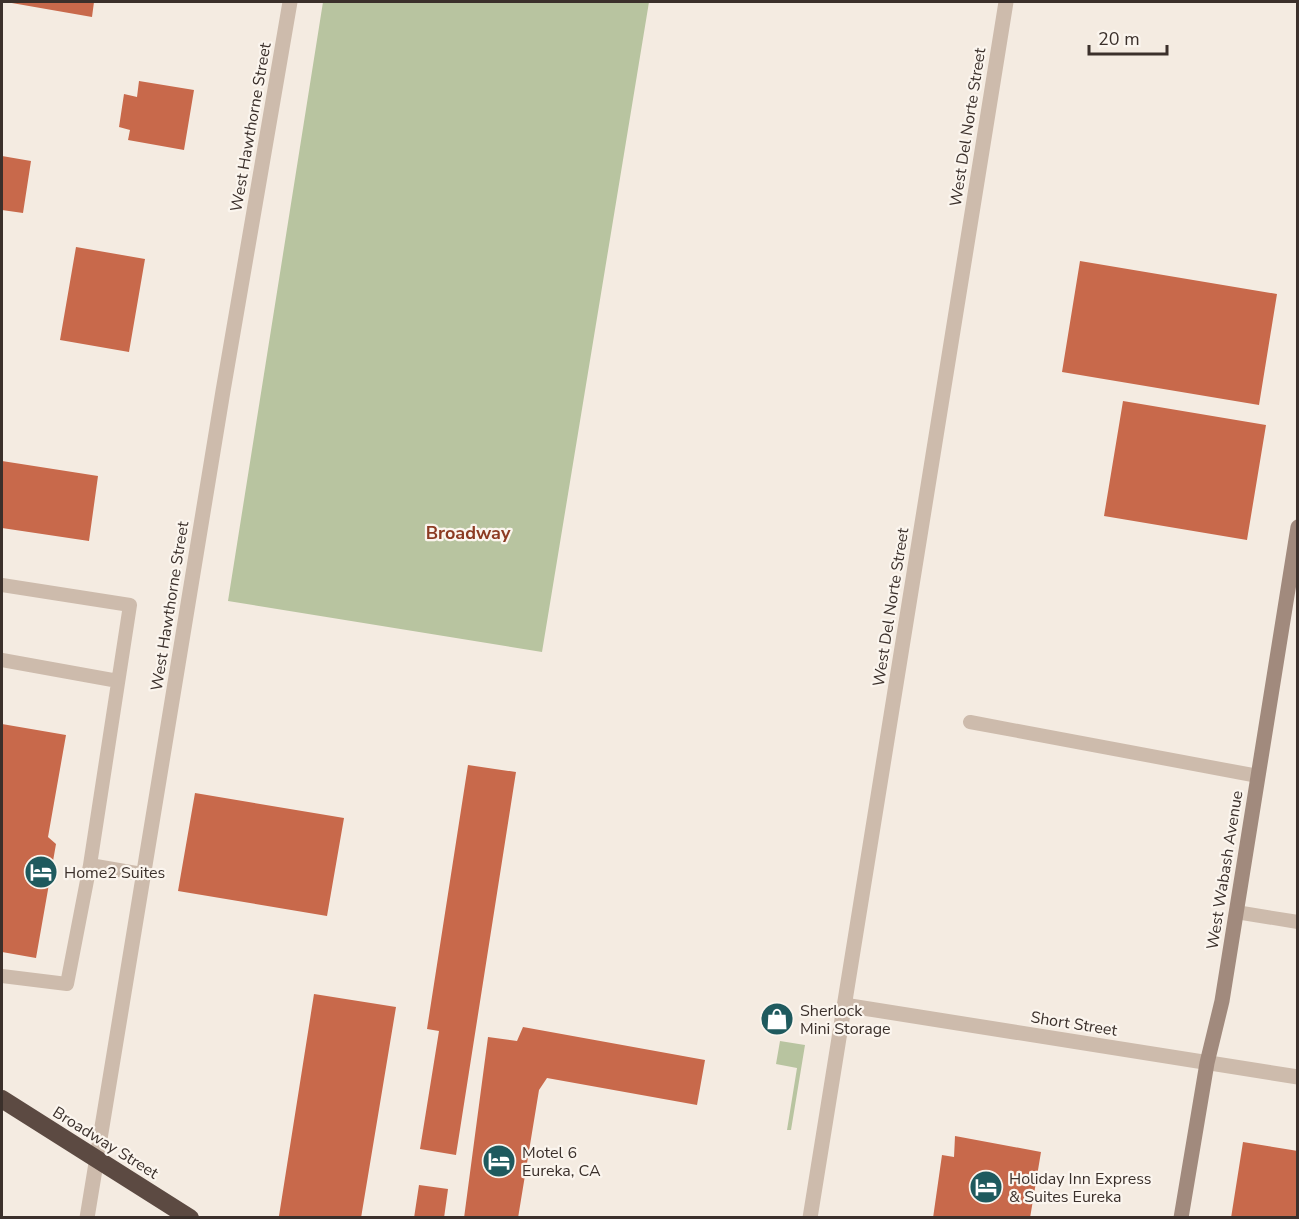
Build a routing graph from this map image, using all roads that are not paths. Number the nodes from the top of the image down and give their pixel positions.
1 (290, 2) edge
2 (1006, 2) edge
3 (1298, 527) edge
4 (1295, 558) edge
5 (2, 585) edge
6 (2, 660) edge
7 (118, 681) junction
8 (970, 722) dead end
9 (1258, 776) junction
10 (90, 865) junction
11 (142, 874) junction
12 (1236, 912) junction
13 (1298, 922) edge
14 (2, 976) edge
15 (844, 1005) junction
16 (1207, 1063) junction
17 (1298, 1077) edge
18 (2, 1099) edge
19 (97, 1160) junction
20 (87, 1218) edge
21 (189, 1218) edge
22 (810, 1218) edge
23 (1182, 1218) edge

1 - 11 street, West Hawthorne Street
2 - 15 street, West Del Norte Street
3 - 4 street, West Wabash Avenue
4 - 9 street, West Wabash Avenue
5 - 7 lane
6 - 7 lane
7 - 10 lane
8 - 9 lane
9 - 12 street, West Wabash Avenue
10 - 11 lane
10 - 14 lane
11 - 19 street, West Hawthorne Street
12 - 13 lane
12 - 16 street, West Wabash Avenue
15 - 16 street, Short Street
15 - 22 street, West Del Norte Street
16 - 17 street, Short Street
16 - 23 street, West Wabash Avenue
18 - 19 highway, Broadway Street
19 - 20 street, West Hawthorne Street
19 - 21 highway, Broadway Street

